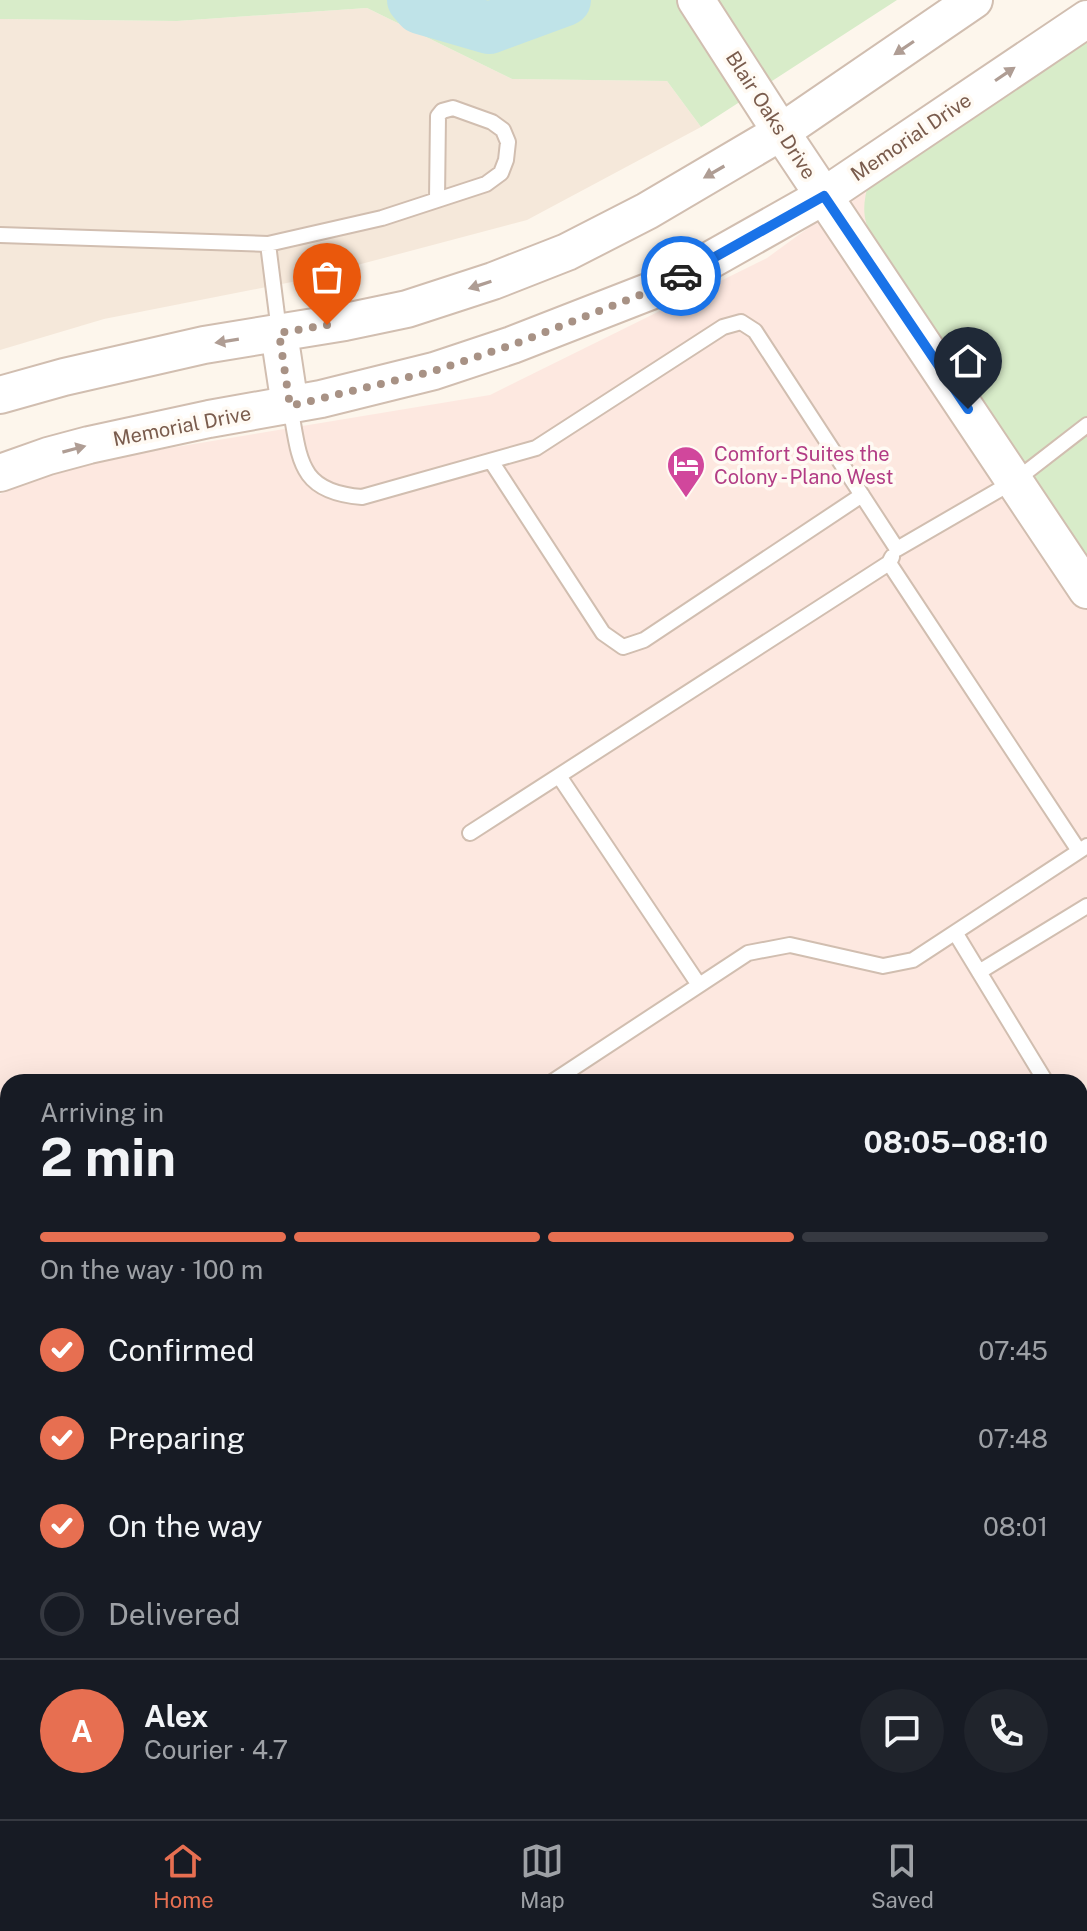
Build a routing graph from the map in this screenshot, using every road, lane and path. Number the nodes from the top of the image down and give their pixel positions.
1 (696, 0) edge
2 (974, 0) edge
3 (1087, 19) edge
4 (781, 132) junction
5 (824, 196) junction
6 (437, 199) junction
7 (0, 235) edge
8 (268, 244) junction
9 (279, 333) junction
10 (0, 395) edge
11 (290, 406) junction
12 (1087, 425) edge
13 (491, 461) junction
14 (0, 473) edge
15 (1016, 480) junction
16 (862, 495) junction
17 (897, 549) junction
18 (889, 563) junction
19 (1087, 590) edge
20 (559, 776) junction
21 (470, 833) dead end
22 (1083, 849) edge
23 (1087, 906) edge
24 (956, 934) junction
25 (979, 972) junction
26 (699, 985) junction
27 (567, 1074) edge
28 (1041, 1074) edge

1 - 4 street, Blair Oaks Drive
2 -> 4 street
5 -> 3 street, Memorial Drive
4 - 5 street, Blair Oaks Drive
4 -> 9 street
5 - 11 street, Memorial Drive
5 - 15 street, Blair Oaks Drive
6 - 6 lane
6 - 8 lane
7 - 8 lane
8 - 9 lane
9 -> 10 street
9 - 11 street
11 - 13 lane
14 -> 11 street, Memorial Drive
12 - 15 lane
13 - 16 lane
13 - 16 lane
15 - 17 lane
15 - 19 street, Blair Oaks Drive
16 - 17 lane
17 - 18 lane
18 - 20 lane
18 - 22 lane
20 - 21 lane
20 - 26 lane
22 - 24 lane
23 - 25 lane
24 - 25 lane
24 - 26 lane
25 - 28 lane
26 - 27 lane

